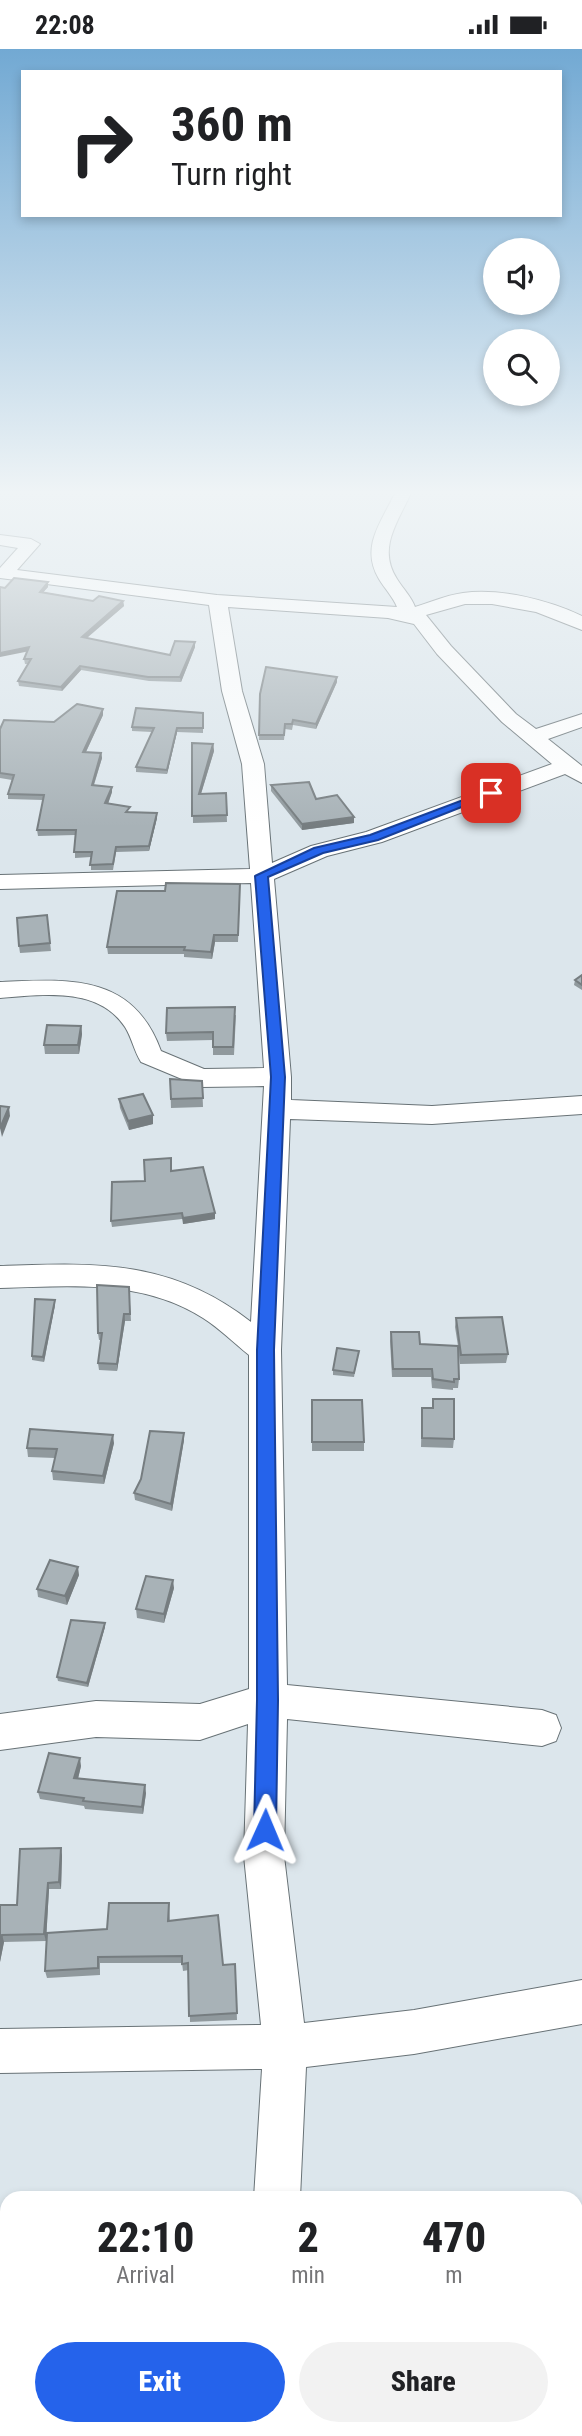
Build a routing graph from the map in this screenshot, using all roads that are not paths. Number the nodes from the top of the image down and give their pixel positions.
1 (218, 604) edge
2 (267, 604) edge
3 (405, 604) edge
4 (446, 604) edge
5 (532, 604) edge
6 (407, 614) junction
7 (582, 624) edge
8 (582, 720) edge
9 (530, 738) junction
10 (574, 771) edge
11 (261, 876) junction
12 (0, 882) edge
13 (0, 990) edge
14 (278, 1077) junction
15 (582, 1104) edge
16 (277, 1109) junction
17 (0, 1277) edge
18 (265, 1350) junction
19 (268, 1700) junction
20 (542, 1728) dead end
21 (0, 1732) edge
22 (582, 2002) edge
23 (285, 2047) junction
24 (0, 2051) edge
25 (277, 2191) edge

1 - 11 street
2 - 6 street
3 - 6 street
4 - 6 street
5 - 7 street
6 - 9 street
8 - 9 street
9 - 10 street
10 - 11 street
11 - 12 street
11 - 14 street
13 - 14 street
14 - 16 street
15 - 16 street
16 - 18 street
17 - 18 street
18 - 19 street
19 - 20 street
19 - 21 street
19 - 23 street
22 - 23 street
23 - 24 street
23 - 25 street

